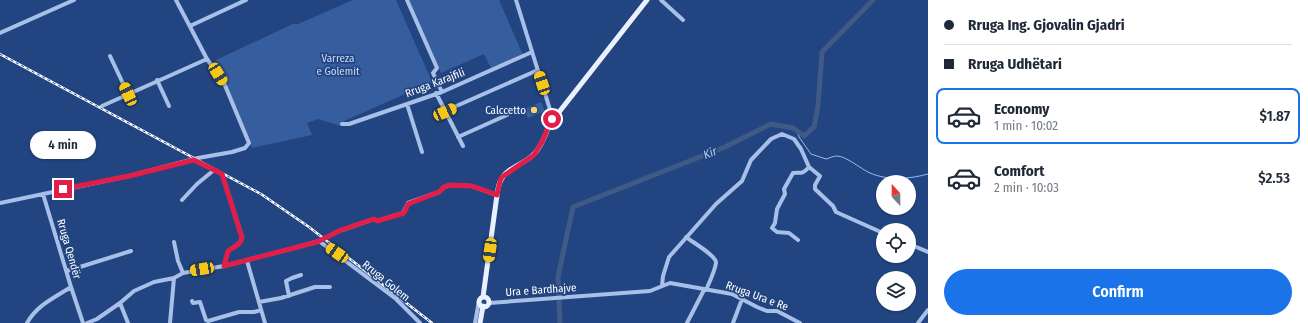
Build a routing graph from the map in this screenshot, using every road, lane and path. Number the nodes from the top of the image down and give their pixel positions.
1 (74, 0) edge
2 (176, 0) edge
3 (246, 0) edge
4 (408, 0) edge
5 (516, 0) edge
6 (647, 0) edge
7 (661, 0) edge
8 (683, 20) dead end
9 (190, 26) junction
10 (0, 33) edge
11 (532, 52) junction
12 (110, 56) dead end
13 (207, 59) junction
14 (538, 70) junction
15 (158, 80) junction
16 (442, 92) junction
17 (128, 94) junction
18 (436, 94) junction
19 (407, 104) junction
20 (102, 106) dead end
21 (168, 106) dead end
22 (445, 112) junction
23 (508, 115) dead end
24 (554, 117) junction
25 (342, 124) dead end
26 (458, 137) junction
27 (463, 146) dead end
28 (422, 152) dead end
29 (194, 160) junction
30 (809, 167) junction
31 (214, 170) junction
32 (43, 194) junction
33 (497, 195) junction
34 (182, 200) dead end
35 (0, 203) edge
36 (876, 230) edge
37 (686, 237) junction
38 (798, 240) dead end
39 (319, 241) junction
40 (174, 242) dead end
41 (916, 247) edge
42 (131, 251) dead end
43 (928, 252) edge
44 (247, 261) junction
45 (224, 266) junction
46 (67, 271) junction
47 (183, 273) junction
48 (301, 275) dead end
49 (174, 278) junction
50 (662, 286) junction
51 (330, 287) dead end
52 (71, 288) junction
53 (705, 290) junction
54 (289, 296) junction
55 (589, 296) joint
56 (481, 299) junction
57 (742, 299) junction
58 (192, 301) dead end
59 (259, 302) junction
60 (120, 303) junction
61 (489, 303) junction
62 (483, 306) junction
63 (261, 310) junction
64 (928, 310) edge
65 (27, 323) edge
66 (83, 323) edge
67 (87, 323) edge
68 (128, 323) edge
69 (170, 323) edge
70 (265, 323) edge
71 (420, 323) edge
72 (475, 323) edge
73 (480, 323) edge
74 (688, 323) edge
75 (733, 323) edge
76 (800, 323) edge
77 (918, 323) edge

1 - 10 street
2 - 9 street
3 - 9 street
4 - 16 street
5 - 11 street
6 - 24 main road
7 - 8 street
9 - 13 street
11 - 14 street
11 - 16 street, Rruga Karajfili
12 - 17 street
13 - 15 street
13 - 29 street
14 - 22 street
14 - 24 street
15 - 17 street
15 - 21 street
16 - 18 street, Rruga Karajfili
17 - 20 street
18 - 19 street, Rruga Karajfili
18 - 22 street
19 - 25 street, Rruga Karajfili
19 - 28 street
22 - 26 street
23 - 26 street
24 - 33 main road
26 - 27 street
29 - 31 street
29 - 32 street
30 - 36 street
30 - 37 street
30 - 38 street
31 - 34 street
31 - 45 street
32 - 35 street
32 - 46 street, Rruga Qendër
33 - 39 street
33 - 56 main road
37 - 50 street
37 - 53 street
39 - 44 street
39 - 71 street, Rruga Golem
40 - 47 street
41 - 43 street
42 - 46 street
44 - 45 street
44 - 59 street
45 - 47 street
46 - 52 street, Rruga Qendër
47 - 49 street
48 - 54 street
49 - 60 street
49 - 69 street
50 - 53 street, Rruga Ura e Re
50 - 55 street, Rruga Ura e Re
51 - 54 street
52 - 65 street, Rruga Qendër
52 - 66 street, Rruga Qendër
53 - 57 street, Rruga Ura e Re
53 - 74 street
54 - 59 street
55 - 61 street, Ura e Bardhajve
56 - 61 main road
56 - 62 main road
56 - 72 street
57 - 75 street
57 - 76 street, Rruga Ura e Re
58 - 63 street
59 - 63 street
60 - 67 street
60 - 68 street
61 - 62 main road
62 - 73 main road
63 - 70 street
64 - 77 street

